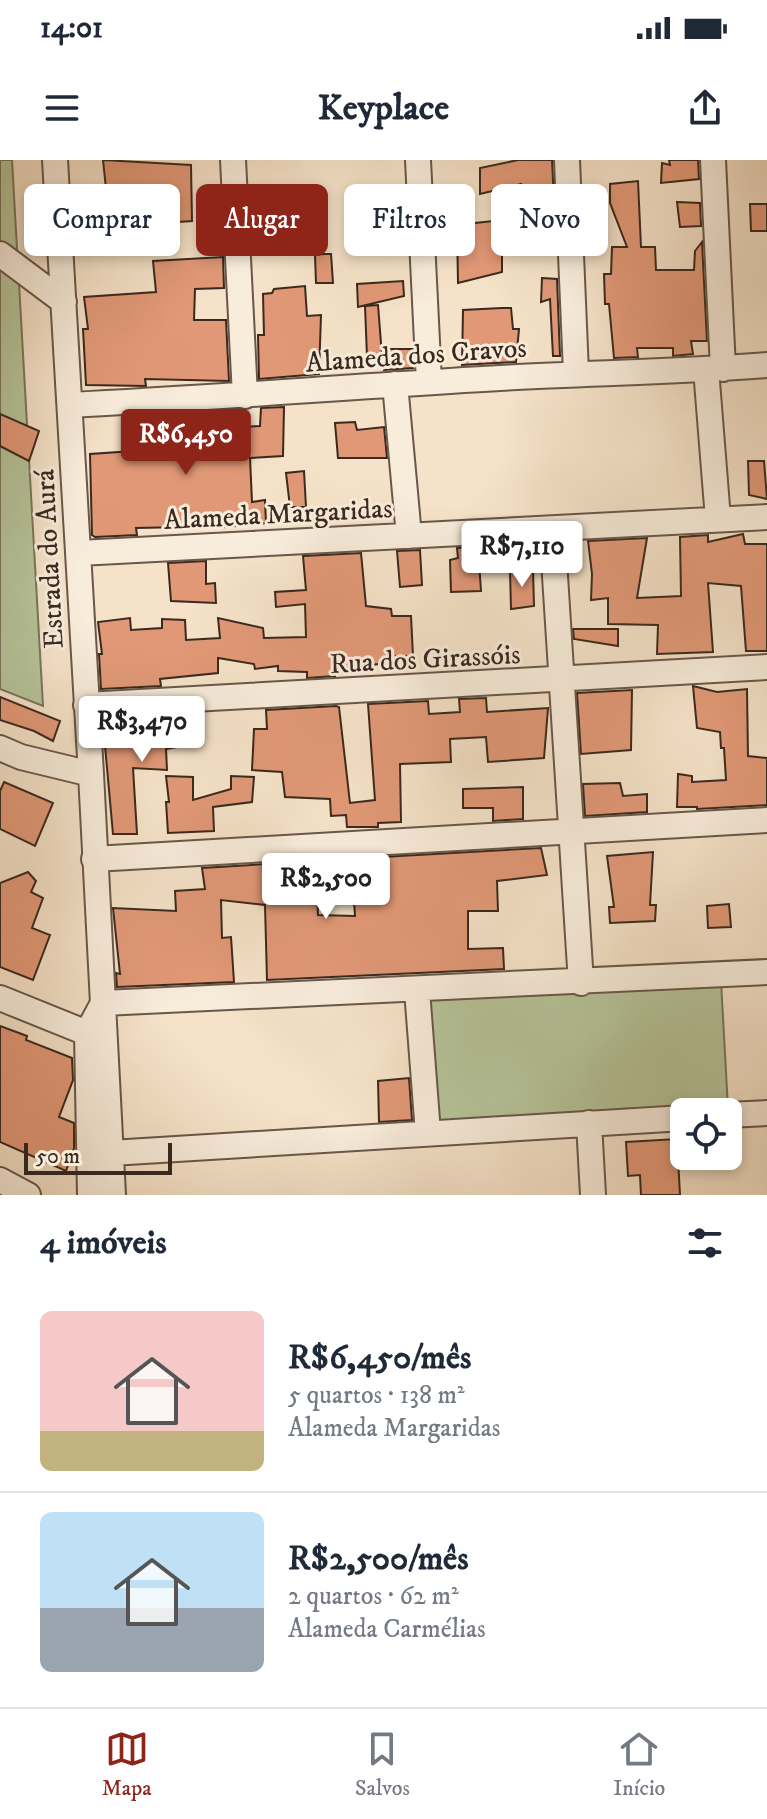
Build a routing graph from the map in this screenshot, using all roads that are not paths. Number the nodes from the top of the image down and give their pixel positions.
1 (55, 160) edge
2 (233, 160) edge
3 (418, 160) edge
4 (567, 160) edge
5 (713, 160) edge
6 (0, 254) edge
7 (64, 302) junction
8 (767, 365) edge
9 (714, 369) junction
10 (576, 373) junction
11 (429, 382) junction
12 (395, 384) junction
13 (245, 396) junction
14 (70, 405) junction
15 (767, 517) edge
16 (718, 519) junction
17 (552, 529) junction
18 (409, 536) junction
19 (79, 553) junction
20 (767, 667) edge
21 (562, 680) junction
22 (86, 705) junction
23 (0, 748) edge
24 (91, 774) junction
25 (767, 820) edge
26 (569, 832) junction
27 (94, 859) junction
28 (767, 972) edge
29 (581, 983) junction
30 (417, 990) junction
31 (0, 998) edge
32 (103, 1003) junction
33 (87, 1033) junction
34 (767, 1113) edge
35 (742, 1114) edge
36 (670, 1119) edge
37 (589, 1123) junction
38 (428, 1133) junction
39 (111, 1153) junction
40 (0, 1180) edge
41 (28, 1195) edge
42 (90, 1195) edge
43 (113, 1195) edge
44 (593, 1195) edge

1 - 7 street, Estrada do Aurá
2 - 13 street
3 - 11 street
4 - 10 street
5 - 9 street
6 - 7 street
7 - 14 street, Estrada do Aurá
8 - 9 street, Alameda dos Cravos
9 - 10 street, Alameda dos Cravos
9 - 16 street
10 - 11 street, Alameda dos Cravos
11 - 12 street, Alameda dos Cravos
12 - 13 street, Alameda dos Cravos
12 - 18 street
13 - 14 street, Alameda dos Cravos
14 - 19 street, Estrada do Aurá
15 - 16 street, Alameda Margaridas
16 - 17 street, Alameda Margaridas
17 - 18 street, Alameda Margaridas
17 - 21 street
18 - 19 street, Alameda Margaridas
19 - 22 street, Estrada do Aurá
20 - 21 street, Rua dos Girassóis
21 - 22 street, Rua dos Girassóis
21 - 26 street
22 - 24 street, Estrada do Aurá
23 - 24 street
24 - 27 street, Estrada do Aurá
25 - 26 street
26 - 27 street
26 - 29 street
27 - 32 street, Estrada do Aurá
28 - 29 street
29 - 30 street
30 - 32 street
30 - 38 street
31 - 33 street
32 - 33 street
32 - 39 street, Estrada do Aurá
33 - 42 street
34 - 35 street
36 - 37 street
37 - 38 street
37 - 44 street
38 - 39 street
39 - 43 street, Estrada do Aurá
40 - 41 street

